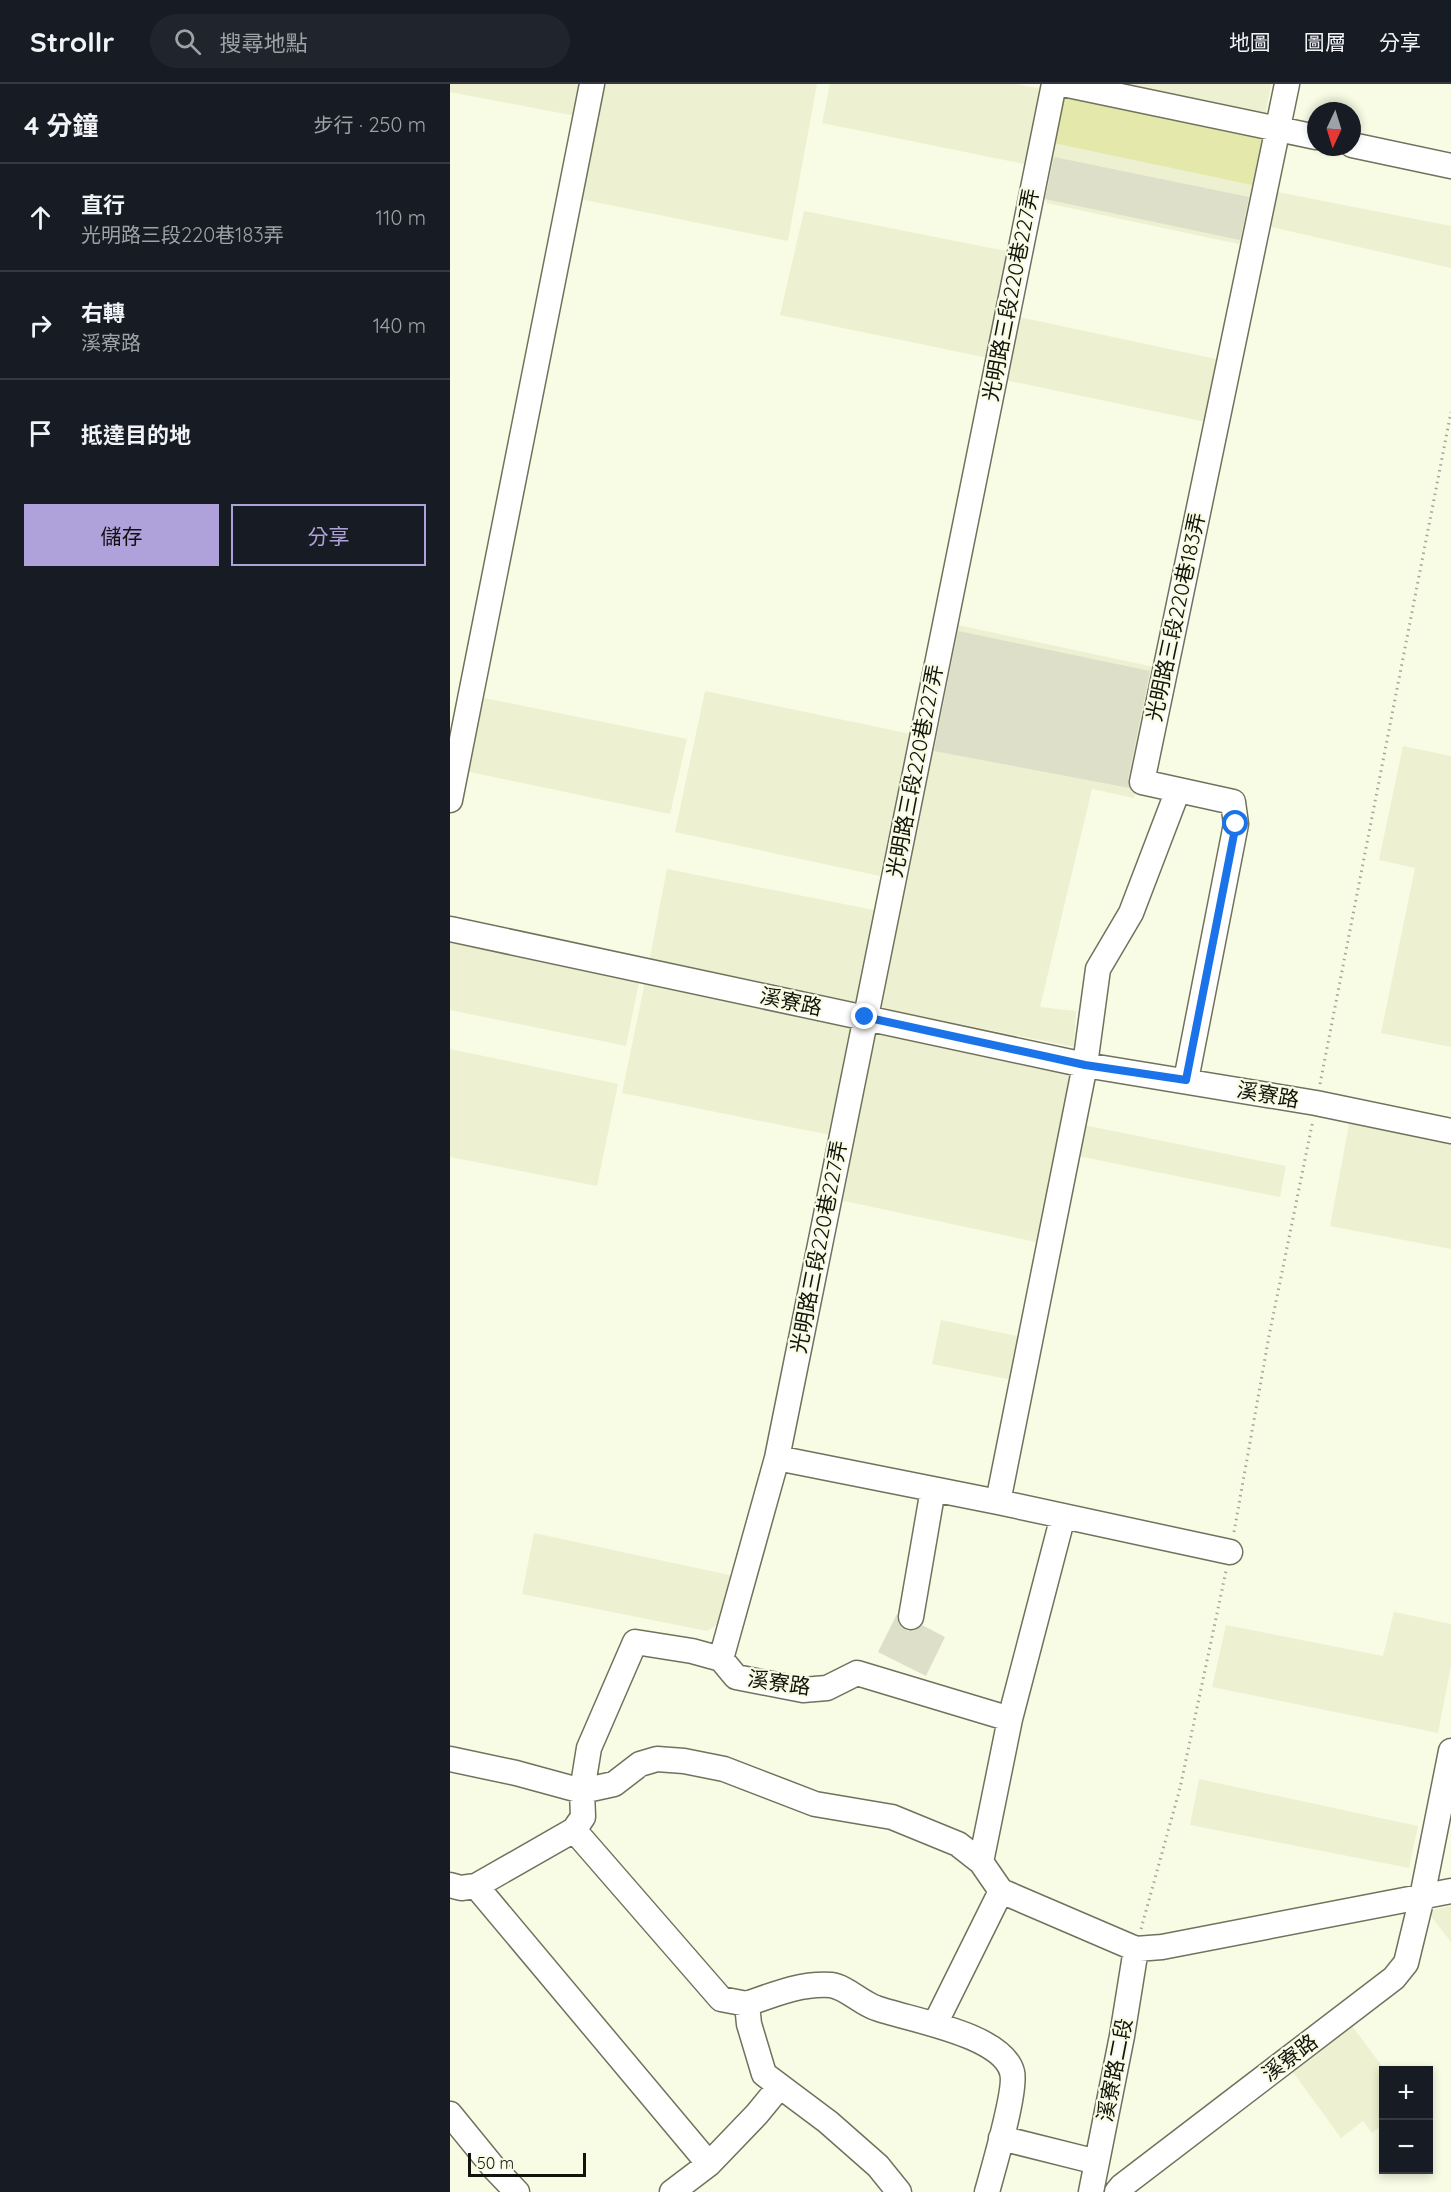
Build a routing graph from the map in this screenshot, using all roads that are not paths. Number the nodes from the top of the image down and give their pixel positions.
1 (592, 84) edge
2 (1054, 84) edge
3 (1063, 84) edge
4 (1287, 84) edge
5 (1278, 129) junction
6 (1307, 135) edge
7 (1361, 147) edge
8 (1451, 166) edge
9 (1178, 790) junction
10 (450, 801) edge
11 (450, 929) edge
12 (865, 1017) junction
13 (1085, 1065) junction
14 (1186, 1080) junction
15 (1451, 1131) edge
16 (777, 1458) junction
17 (933, 1489) junction
18 (998, 1502) junction
19 (1063, 1516) junction
20 (1230, 1552) road end
21 (911, 1617) dead end
22 (721, 1659) junction
23 (1010, 1719) junction
24 (1451, 1751) edge
25 (450, 1759) edge
26 (582, 1791) junction
27 (574, 1830) junction
28 (981, 1862) junction
29 (459, 1890) edge
30 (1001, 1891) junction
31 (1451, 1891) edge
32 (1422, 1897) junction
33 (1136, 1948) junction
34 (747, 2004) junction
35 (935, 2024) junction
36 (780, 2086) junction
37 (450, 2115) edge
38 (1001, 2138) junction
39 (1097, 2162) junction
40 (709, 2164) junction
41 (517, 2192) edge
42 (672, 2192) edge
43 (899, 2192) edge
44 (987, 2192) edge
45 (1091, 2192) edge
46 (1117, 2192) edge

1 - 10 street
2 - 12 street, 光明路三段220巷227弄
3 - 5 street
4 - 5 street, 光明路三段220巷183弄
5 - 6 street
5 - 9 street, 光明路三段220巷183弄
7 - 8 street
9 - 13 street
9 - 14 street, 光明路三段220巷183弄
11 - 12 street, 溪寮路
12 - 13 street, 溪寮路
12 - 16 street, 光明路三段220巷227弄
13 - 14 street, 溪寮路
13 - 18 street
14 - 15 street, 溪寮路
16 - 17 street
16 - 22 street, 光明路三段220巷227弄
17 - 18 street
17 - 21 street
18 - 19 street
19 - 20 street
19 - 23 street
22 - 23 street, 溪寮路
22 - 26 street, 溪寮路
23 - 28 street
24 - 32 street, 溪寮路
25 - 26 street
26 - 27 street, 溪寮路
26 - 28 street
27 - 29 street
27 - 34 street
28 - 30 street
29 - 40 street
30 - 33 street
30 - 35 street
31 - 32 street
32 - 33 street
32 - 46 street, 溪寮路
33 - 39 street, 溪寮路二段
34 - 35 street
34 - 36 street
35 - 38 street
36 - 40 street
36 - 43 street
37 - 41 street
38 - 39 street
38 - 44 street
39 - 45 street, 溪寮路二段
40 - 42 street

